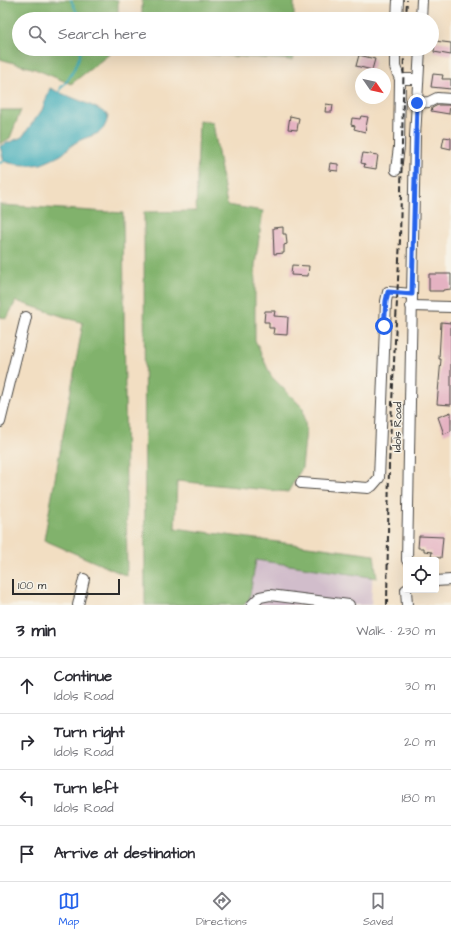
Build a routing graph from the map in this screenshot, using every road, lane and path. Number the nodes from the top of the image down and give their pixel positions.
1 (398, 0) edge
2 (422, 0) edge
3 (397, 12) edge
4 (421, 12) edge
5 (395, 56) edge
6 (420, 56) edge
7 (400, 79) junction
8 (418, 79) junction
9 (451, 98) edge
10 (417, 103) junction
11 (396, 170) dead end
12 (412, 294) junction
13 (411, 306) junction
14 (451, 307) edge
15 (26, 317) dead end
16 (0, 422) edge
17 (301, 483) dead end
18 (407, 557) edge
19 (84, 579) dead end
20 (451, 580) edge
21 (439, 581) edge
22 (406, 593) edge
23 (78, 605) edge
24 (252, 605) edge
25 (349, 605) edge
26 (407, 605) edge

1 - 3 street
2 - 4 street
5 - 7 street
6 - 8 street, Idols Road
7 - 8 street
7 - 11 street
8 - 10 street, Idols Road
9 - 10 street
10 - 12 street, Idols Road
12 - 13 street, Idols Road
12 - 17 street, Idols Road
13 - 14 street
13 - 18 street, Idols Road
15 - 16 street
19 - 23 street
20 - 21 street
22 - 26 street
24 - 25 street

